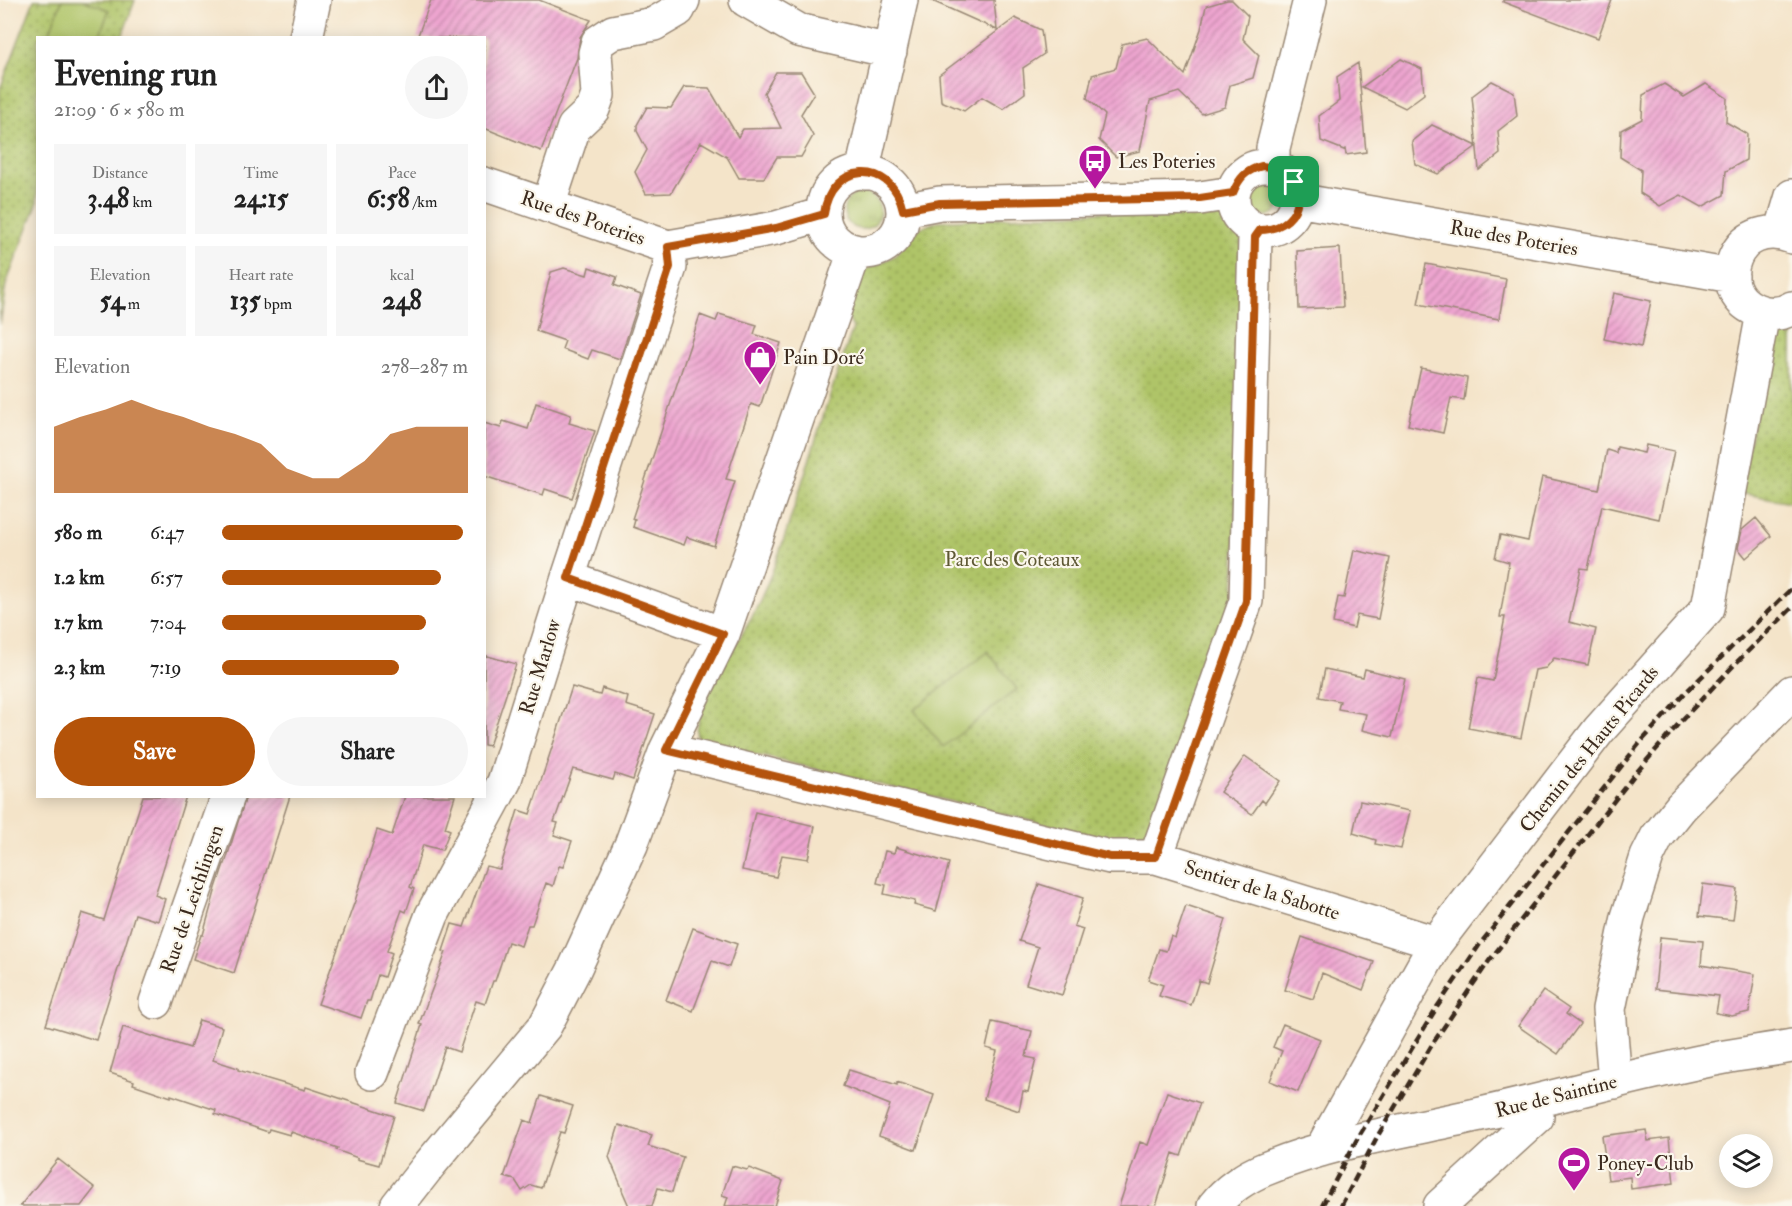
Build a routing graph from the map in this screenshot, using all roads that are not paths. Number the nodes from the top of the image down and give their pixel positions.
1 (314, 0) edge
2 (683, 0) edge
3 (746, 0) edge
4 (901, 0) edge
5 (1310, 0) edge
6 (306, 36) edge
7 (890, 51) junction
8 (1272, 167) junction
9 (866, 173) junction
10 (486, 185) edge
11 (1233, 193) junction
12 (1792, 196) edge
13 (1297, 200) junction
14 (548, 206) junction
15 (903, 210) junction
16 (824, 214) junction
17 (1260, 230) junction
18 (1786, 235) edge
19 (668, 247) junction
20 (855, 251) junction
21 (1732, 276) junction
22 (1778, 310) edge
23 (568, 578) junction
24 (723, 634) junction
25 (1792, 692) edge
26 (666, 750) junction
27 (227, 798) edge
28 (1156, 857) junction
29 (1436, 943) junction
30 (156, 1002) dead end
31 (1792, 1046) edge
32 (372, 1073) dead end
33 (1615, 1082) junction
34 (1537, 1102) junction
35 (1321, 1150) junction
36 (398, 1206) edge
37 (1214, 1206) edge
38 (1440, 1206) edge

1 - 6 street
2 - 14 street
3 - 7 street
4 - 7 street
5 - 8 street
7 - 9 street
8 - 11 street
8 - 13 street
9 - 15 street
9 - 16 street
10 - 14 street, Rue des Poteries
11 - 15 street
11 - 17 street
12 - 18 street
13 - 17 street
13 - 21 street, Rue des Poteries
14 - 19 street, Rue des Poteries
15 - 20 street
16 - 19 street, Rue des Poteries
16 - 20 street
17 - 28 street
18 - 21 street
19 - 23 street, Rue Marlow
20 - 24 street
21 - 22 street
22 - 29 street, Chemin des Hauts Picards
23 - 24 street
23 - 32 street, Rue Marlow
24 - 26 street
25 - 33 street
26 - 28 street, Sentier de la Sabotte
26 - 36 street
27 - 30 street, Rue de Leichlingen
28 - 29 street, Sentier de la Sabotte
29 - 35 street, Chemin des Hauts Picards
31 - 33 street, Rue de Saintine
33 - 34 street, Rue de Saintine
34 - 35 street, Rue de Saintine
34 - 38 street
35 - 37 street, Rue de Saintine

